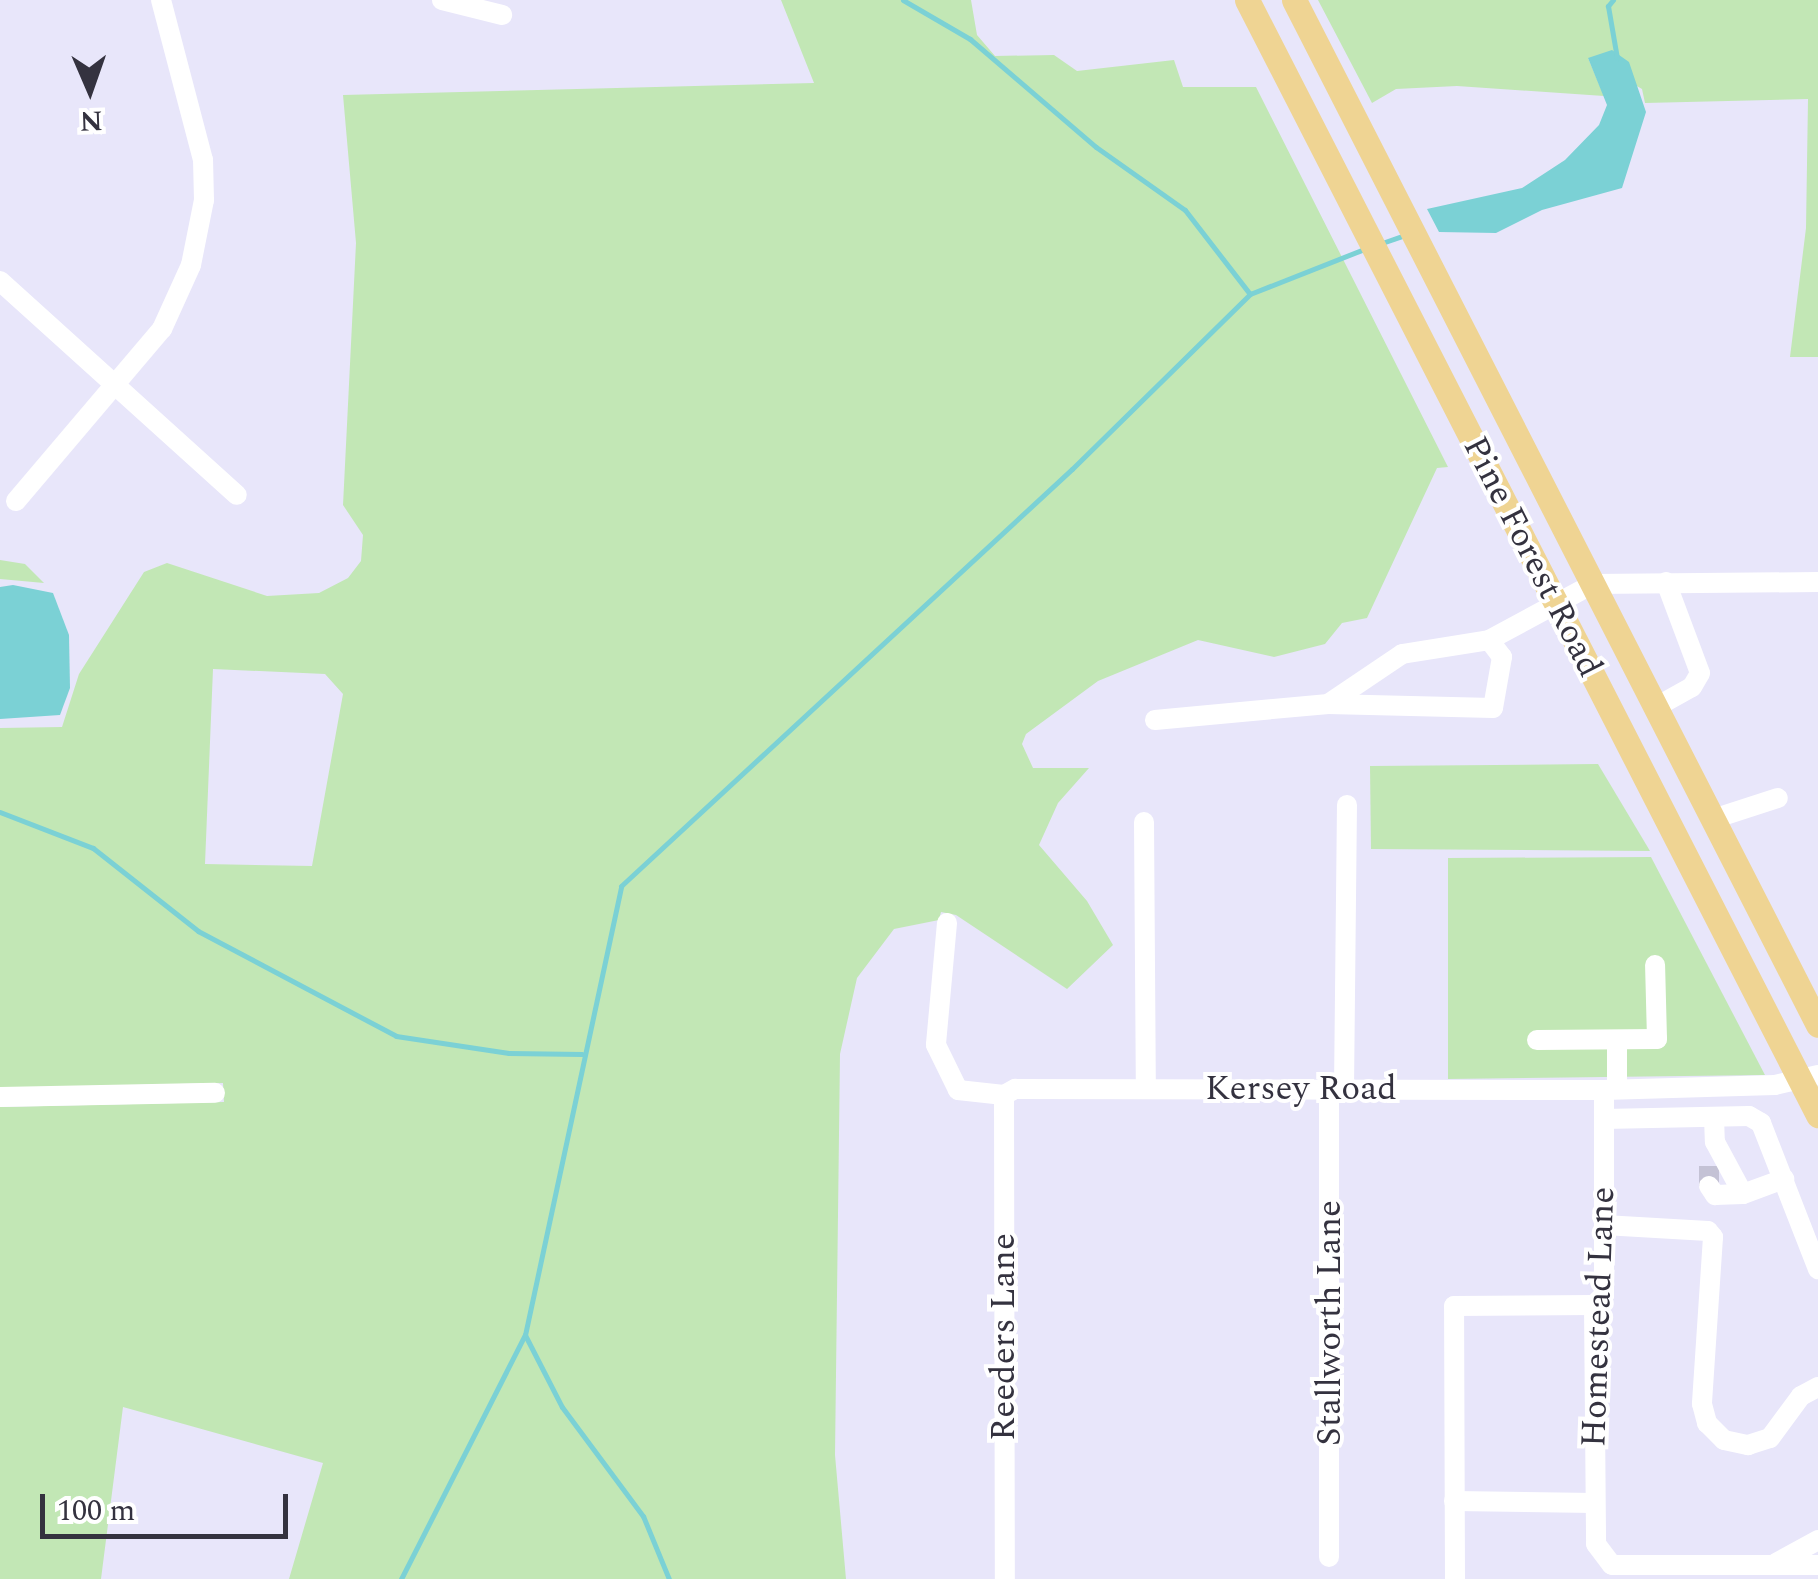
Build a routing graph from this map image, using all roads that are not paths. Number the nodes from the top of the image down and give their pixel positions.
1 (161, 0) edge
2 (442, 0) edge
3 (1247, 0) edge
4 (1294, 0) edge
5 (502, 15) dead end
6 (0, 282) edge
7 (115, 385) junction
8 (237, 495) dead end
9 (16, 501) dead end
10 (1666, 582) junction
11 (1818, 582) edge
12 (1594, 584) junction
13 (1557, 605) junction
14 (1489, 640) junction
15 (1328, 704) junction
16 (1656, 708) junction
17 (1155, 720) dead end
18 (1778, 798) dead end
19 (1347, 805) dead end
20 (1714, 819) junction
21 (1144, 822) dead end
22 (947, 923) dead end
23 (1655, 965) dead end
24 (1818, 1024) edge
25 (1537, 1040) dead end
26 (1616, 1041) junction
27 (1810, 1079) edge
28 (1146, 1089) junction
29 (1336, 1089) junction
30 (1611, 1089) junction
31 (215, 1093) dead end
32 (1004, 1096) junction
33 (0, 1097) edge
34 (1818, 1115) edge
35 (1714, 1116) junction
36 (1604, 1119) junction
37 (1784, 1179) junction
38 (1708, 1186) dead end
39 (1743, 1194) junction
40 (1604, 1225) junction
41 (1818, 1269) edge
42 (1594, 1305) junction
43 (1818, 1387) edge
44 (1454, 1501) junction
45 (1595, 1503) junction
46 (1818, 1540) edge
47 (1329, 1557) dead end
48 (1775, 1563) junction
49 (1818, 1565) edge
50 (1005, 1579) edge
51 (1454, 1579) edge

1 - 7 street
2 - 5 street
3 - 13 main road, Pine Forest Road
4 - 12 main road, Pine Forest Road
6 - 7 street
7 - 8 street
7 - 9 street
10 - 11 street
10 - 12 street
10 - 16 street
12 - 13 street
12 - 16 main road, Pine Forest Road
13 - 14 street
13 - 27 main road, Pine Forest Road
14 - 15 street
14 - 15 street
15 - 17 street
16 - 20 main road, Pine Forest Road
18 - 20 street
19 - 29 street, Stallworth Lane
20 - 24 main road, Pine Forest Road
21 - 28 street
22 - 32 street, Kersey Road
23 - 26 street
25 - 26 street
26 - 30 street, Homestead Lane
27 - 30 street, Kersey Road
27 - 34 main road, Pine Forest Road
28 - 29 street, Kersey Road
28 - 32 street, Kersey Road
29 - 30 street, Kersey Road
29 - 47 street, Stallworth Lane
30 - 36 street, Homestead Lane
31 - 33 street
32 - 50 street, Reeders Lane
35 - 36 street
35 - 37 street
35 - 39 street
36 - 40 street, Homestead Lane
37 - 39 street
37 - 41 street
38 - 39 street
40 - 42 street, Homestead Lane
40 - 43 street
42 - 44 street
42 - 45 street, Homestead Lane
44 - 45 street
44 - 51 street
45 - 48 street, Homestead Lane
46 - 48 street
48 - 49 street

